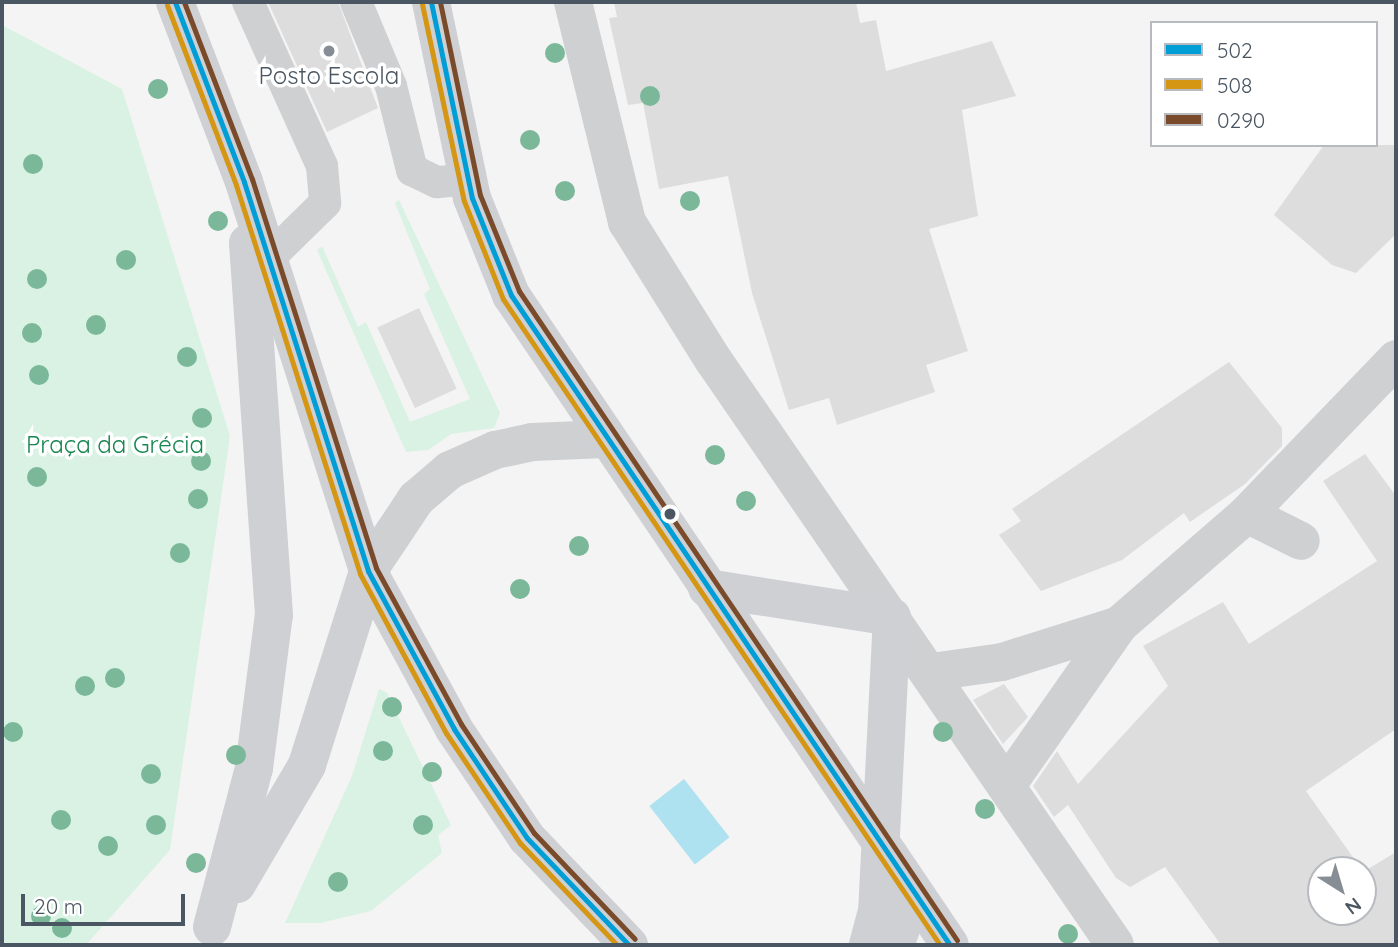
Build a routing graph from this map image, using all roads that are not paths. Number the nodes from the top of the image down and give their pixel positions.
1 (175, 2) edge
2 (248, 2) edge
3 (356, 2) edge
4 (431, 2) edge
5 (572, 2) edge
6 (468, 180) junction
7 (244, 182) junction
8 (268, 259) junction
9 (1396, 360) edge
10 (605, 439) junction
11 (1247, 514) junction
12 (1301, 541) dead end
13 (368, 571) junction
14 (707, 588) junction
15 (891, 617) junction
16 (1119, 625) junction
17 (932, 672) junction
18 (1007, 785) junction
19 (880, 845) junction
20 (914, 894) junction
21 (205, 936) edge
22 (629, 945) edge
23 (868, 945) edge
24 (895, 945) edge
25 (950, 945) edge
26 (1115, 945) edge

1 - 7 main road
2 - 8 lane
3 - 6 lane
4 - 6 main road
5 - 15 street
6 - 10 main road
7 - 8 main road
7 - 21 main road
8 - 13 main road
9 - 11 street
10 - 13 street
10 - 14 main road
11 - 12 street
11 - 16 street
13 - 21 main road
13 - 22 main road
14 - 15 main road
14 - 19 main road
15 - 17 street
15 - 19 main road
16 - 17 street
16 - 18 street
17 - 18 street
18 - 26 street
19 - 20 main road
19 - 23 main road
20 - 24 main road
20 - 25 main road

